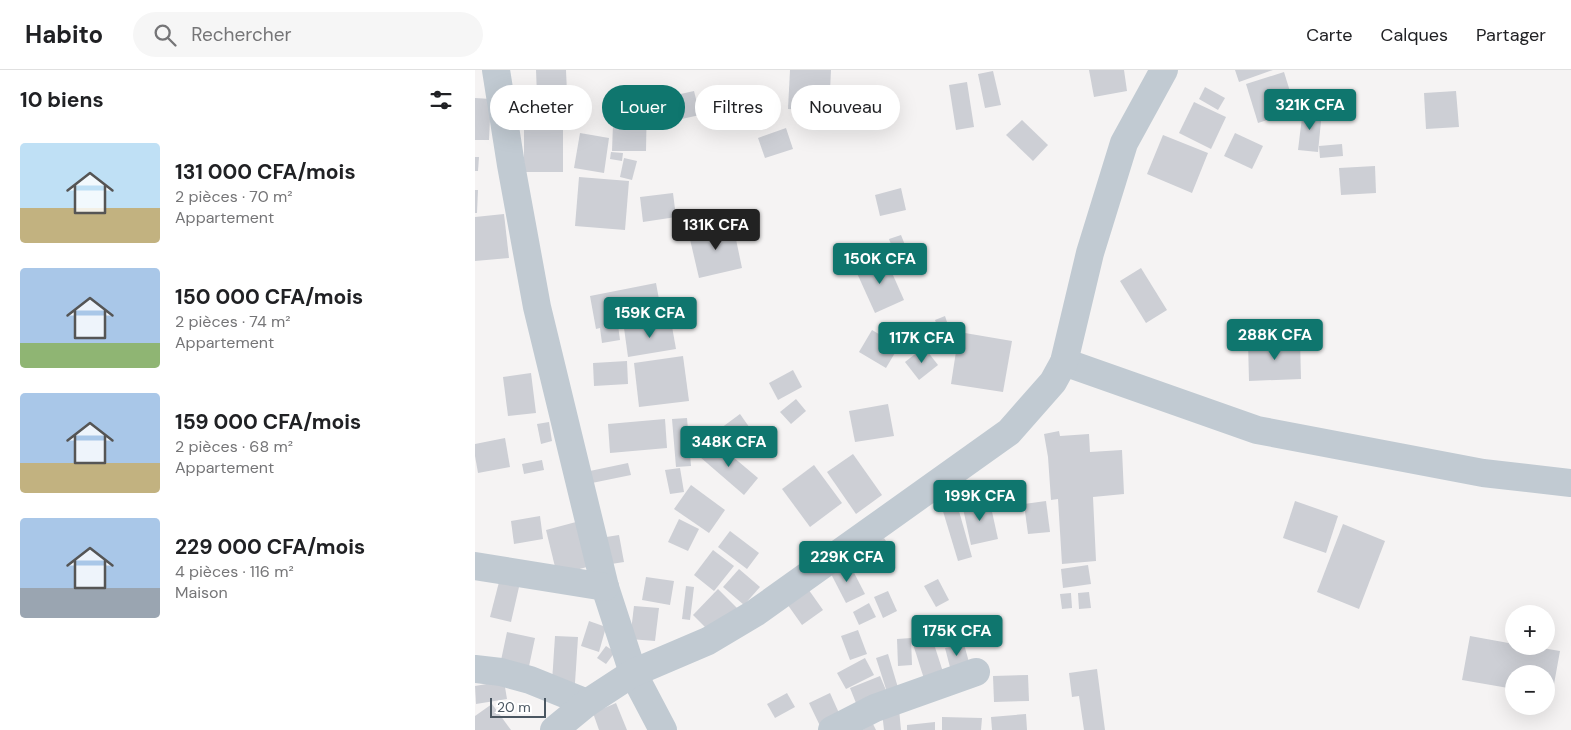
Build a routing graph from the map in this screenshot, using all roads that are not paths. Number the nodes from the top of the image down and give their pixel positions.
1 (496, 70) edge
2 (1164, 70) edge
3 (1064, 362) junction
4 (1571, 483) edge
5 (475, 566) edge
6 (605, 587) junction
7 (475, 669) edge
8 (976, 672) dead end
9 (633, 673) junction
10 (587, 703) junction
11 (554, 730) edge
12 (663, 730) edge
13 (832, 730) edge

1 - 6 street
2 - 3 street
3 - 4 street
3 - 9 street
5 - 6 street
6 - 9 street
7 - 10 street
8 - 13 street
9 - 10 street
9 - 12 street
10 - 11 street

